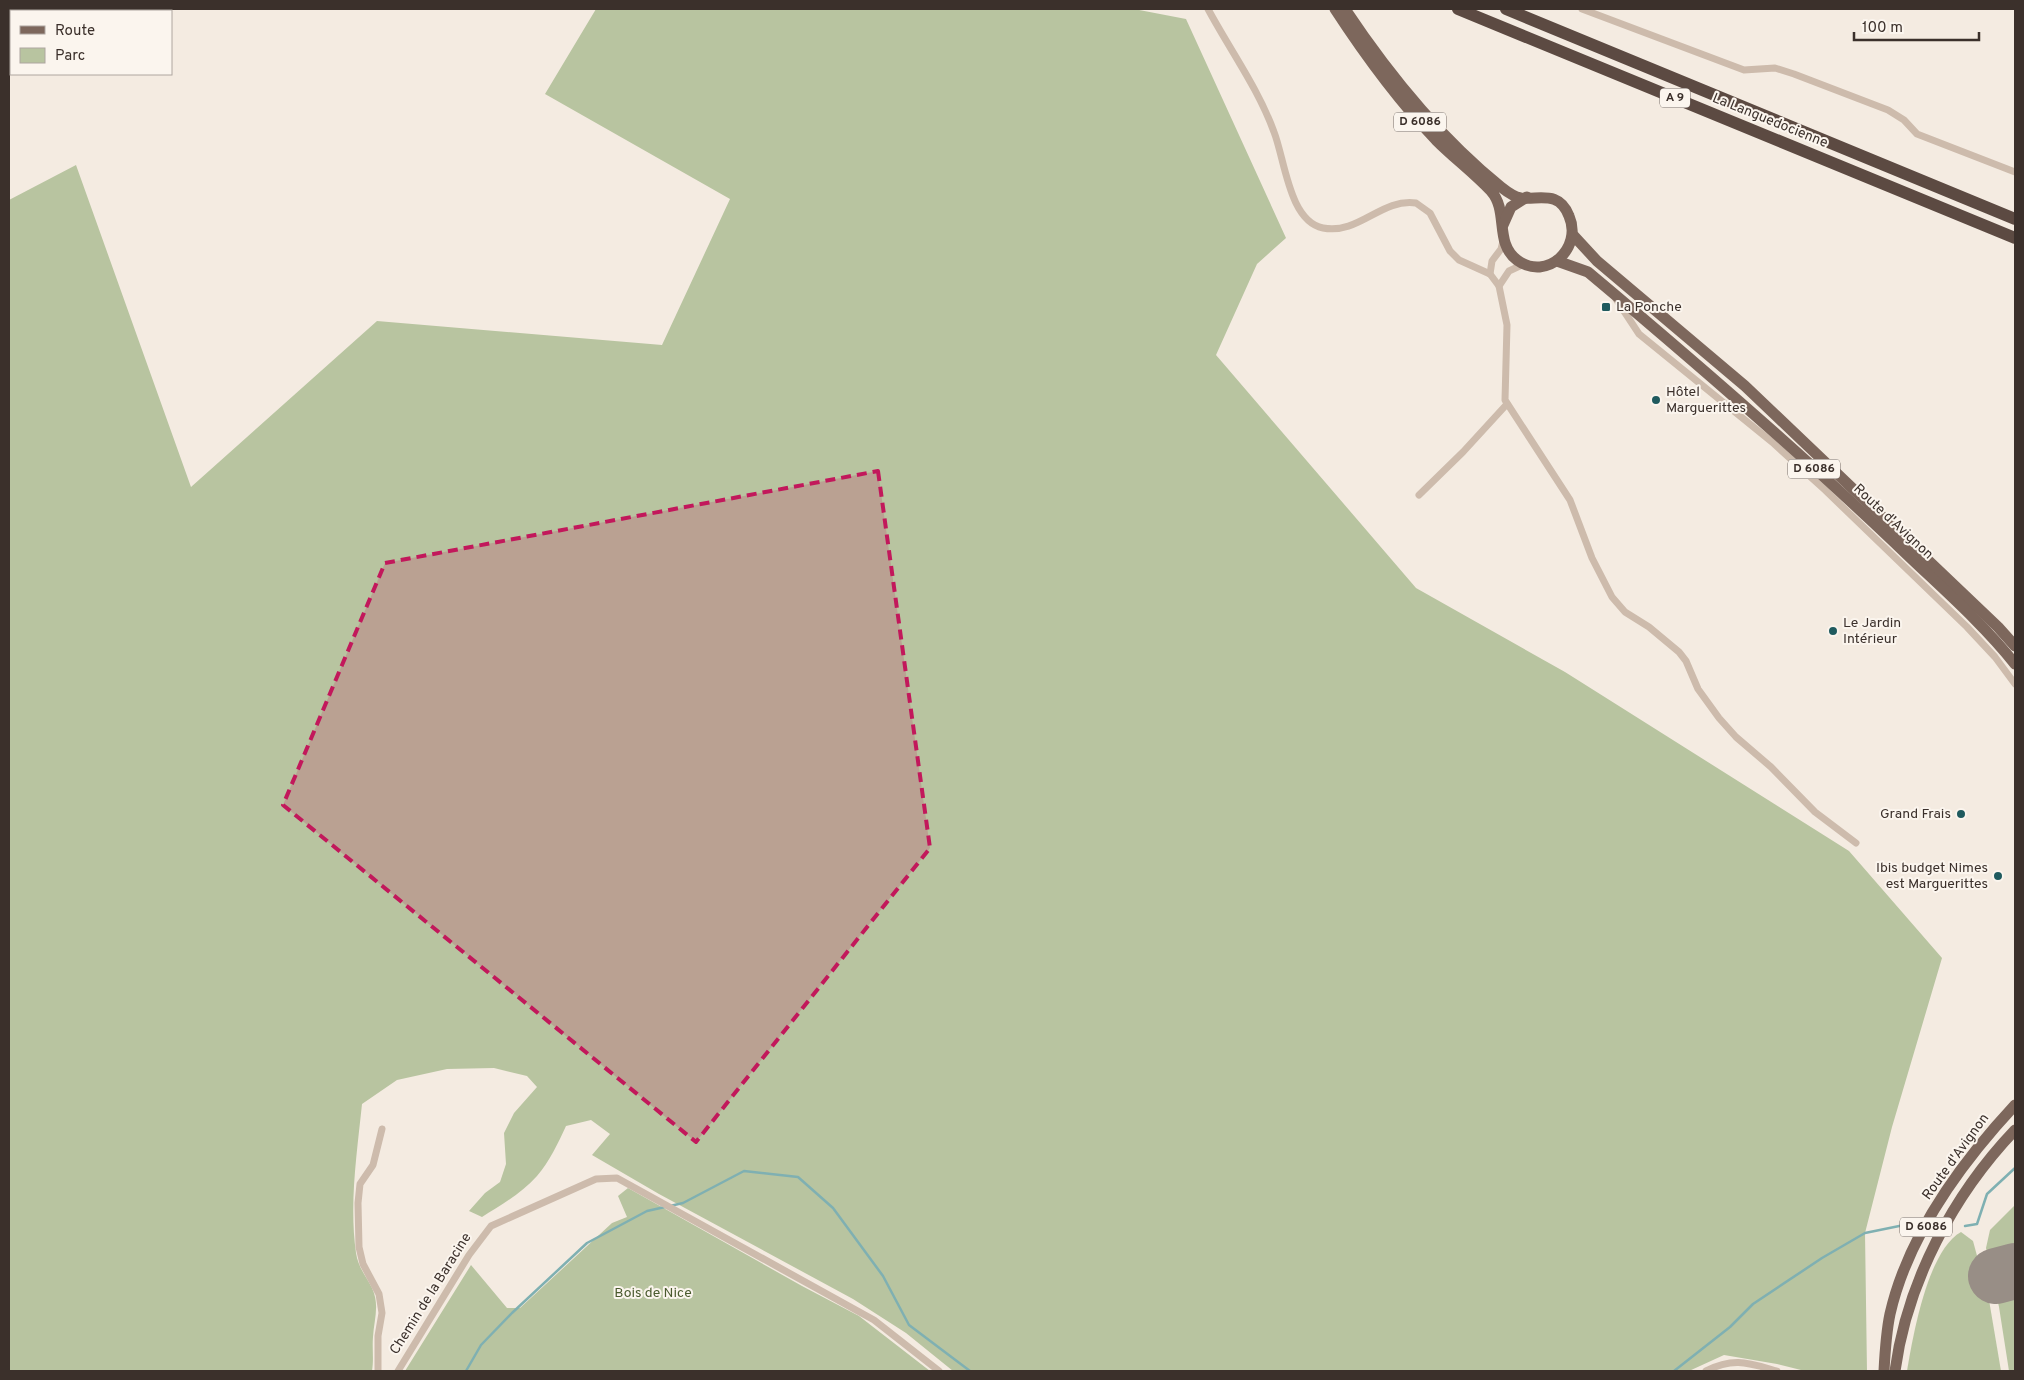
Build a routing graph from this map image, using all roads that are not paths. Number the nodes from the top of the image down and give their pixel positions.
1 (1208, 9) edge
2 (1335, 9) edge
3 (1345, 9) edge
4 (1458, 9) edge
5 (1506, 9) edge
6 (1582, 9) edge
7 (2015, 172) edge
8 (1527, 197) junction
9 (2015, 219) edge
10 (2000, 232) junction
11 (1503, 235) junction
12 (1573, 235) junction
13 (2015, 238) edge
14 (2015, 248) edge
15 (1557, 261) junction
16 (1525, 264) junction
17 (1490, 274) junction
18 (1499, 286) junction
19 (1606, 287) junction
20 (1507, 404) junction
21 (1419, 495) dead end
22 (2015, 646) edge
23 (2015, 664) edge
24 (2015, 684) edge
25 (1856, 843) dead end
26 (2015, 1105) edge
27 (382, 1129) dead end
28 (2015, 1130) edge
29 (378, 1371) edge
30 (398, 1371) edge
31 (939, 1371) edge
32 (1706, 1371) edge
33 (1778, 1371) edge
34 (1884, 1371) edge
35 (1895, 1371) edge

1 - 17 street
2 - 11 main road, D 6086
3 - 8 main road, D 6086
4 - 10 highway, La Languedocienne / A 9
5 - 9 highway, La Languedocienne / A 9
6 - 7 street
8 - 11 main road
8 - 12 main road
10 - 13 highway, La Languedocienne / A 9
10 - 14 highway
11 - 16 main road
11 - 17 street
12 - 15 main road
12 - 22 main road, Route d'Avignon / D 6086
15 - 16 main road
15 - 19 main road, Route d'Avignon / D 6086
16 - 18 street
17 - 18 street
18 - 20 street
19 - 23 main road, Route d'Avignon / D 6086
19 - 24 street
20 - 21 street
20 - 25 street
26 - 34 main road, Route d'Avignon / D 6086
27 - 29 street
28 - 35 main road, Route d'Avignon / D 6086
30 - 31 street, Chemin de la Baracine
32 - 33 street

